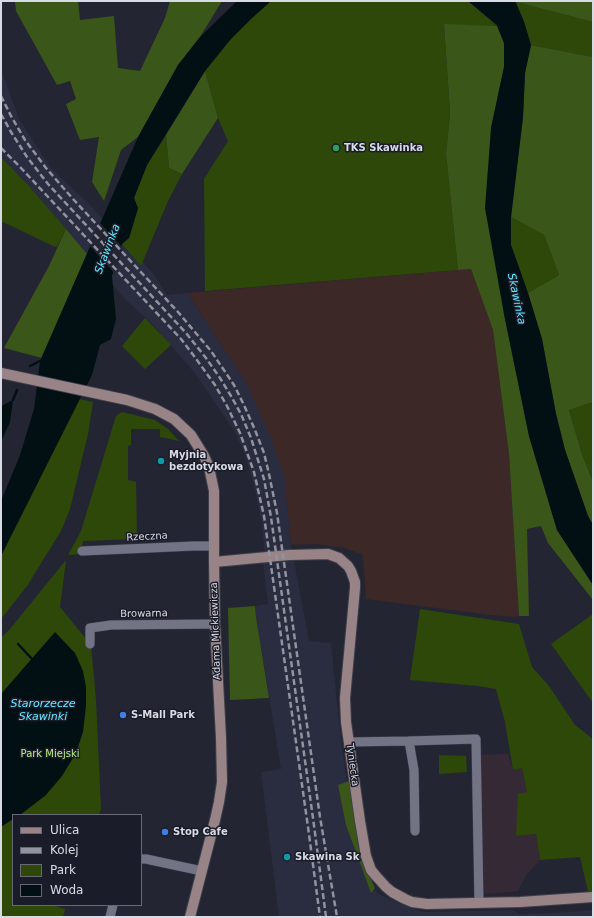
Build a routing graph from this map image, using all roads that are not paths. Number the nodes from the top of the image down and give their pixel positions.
1 (1, 373) edge
2 (214, 546) junction
3 (82, 551) dead end
4 (214, 562) junction
5 (215, 624) junction
6 (90, 644) dead end
7 (409, 741) junction
8 (348, 742) junction
9 (415, 831) dead end
10 (142, 859) edge
11 (202, 871) junction
12 (593, 897) edge
13 (478, 903) junction
14 (113, 906) edge
15 (110, 917) edge
16 (190, 917) edge

1 - 2 main road, Adama Mickiewicza
2 - 3 street, Rzeczna
2 - 4 main road, Adama Mickiewicza
4 - 5 main road, Adama Mickiewicza
4 - 8 main road, Tyniecka
5 - 6 street, Browarna
5 - 11 main road, Adama Mickiewicza
7 - 8 street
7 - 9 street
7 - 13 street
8 - 13 main road, Tyniecka
10 - 11 street
11 - 16 main road, Adama Mickiewicza
12 - 13 main road, Tyniecka
14 - 15 street

